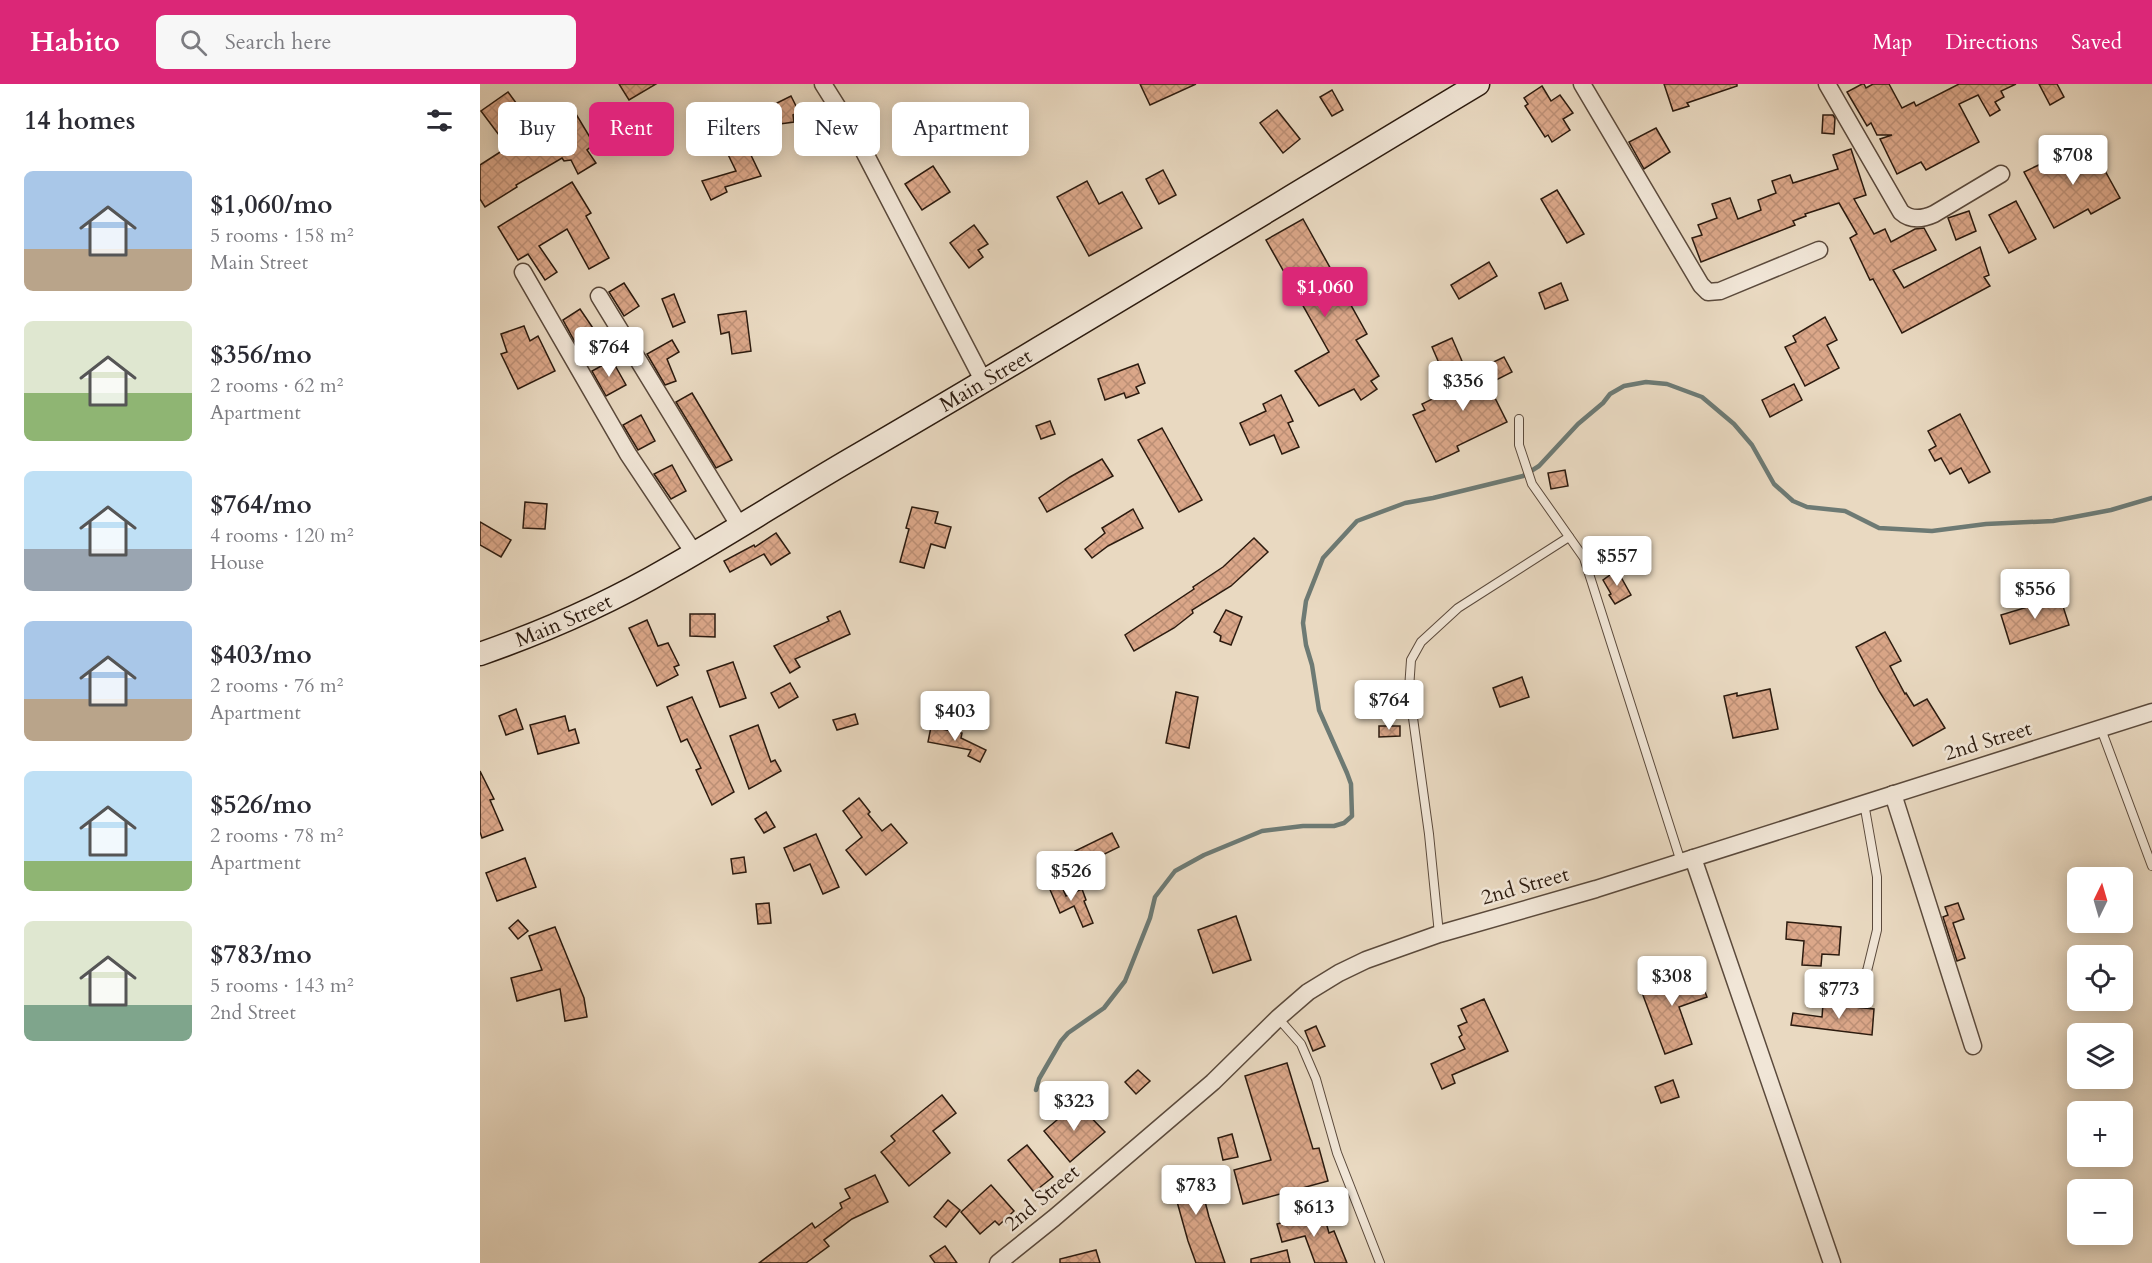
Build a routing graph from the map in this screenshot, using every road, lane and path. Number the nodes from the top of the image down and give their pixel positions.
1 (823, 84) edge
2 (1478, 84) edge
3 (1582, 84) edge
4 (1827, 84) edge
5 (2001, 174) dead end
6 (1819, 250) dead end
7 (523, 272) dead end
8 (599, 296) dead end
9 (984, 382) junction
10 (1519, 419) dead end
11 (739, 525) junction
12 (1569, 537) junction
13 (694, 553) junction
14 (480, 654) edge
15 (2152, 712) edge
16 (2102, 729) junction
17 (1893, 794) junction
18 (1864, 803) junction
19 (1687, 860) junction
20 (2152, 866) edge
21 (1439, 934) junction
22 (1855, 984) dead end
23 (1278, 1018) junction
24 (1973, 1046) dead end
25 (998, 1263) edge
26 (1380, 1263) edge
27 (1832, 1263) edge

1 - 9 street
2 - 9 main road, Main Street
3 - 6 street
4 - 5 street
7 - 13 street
8 - 11 street
9 - 11 main road, Main Street
10 - 12 lane
11 - 13 main road, Main Street
12 - 19 lane
12 - 21 lane
13 - 14 main road, Main Street
15 - 16 street, 2nd Street
16 - 17 street, 2nd Street
16 - 20 lane
17 - 18 street, 2nd Street
17 - 24 street
18 - 19 street, 2nd Street
18 - 22 lane
19 - 21 street, 2nd Street
19 - 27 street
21 - 23 street, 2nd Street
23 - 25 street, 2nd Street
23 - 26 lane

